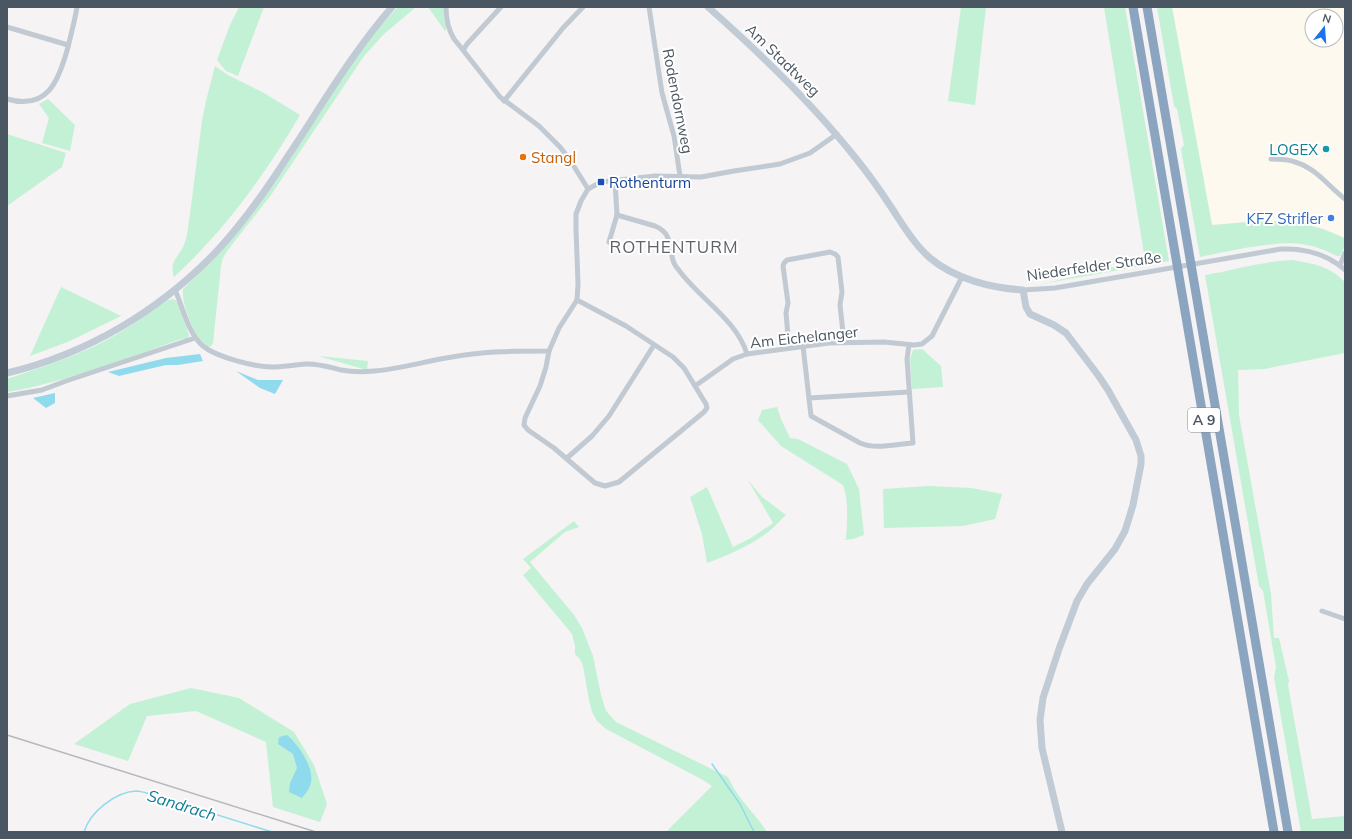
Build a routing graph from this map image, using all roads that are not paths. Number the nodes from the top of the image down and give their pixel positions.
1 (77, 7) edge
2 (392, 7) edge
3 (446, 7) edge
4 (501, 7) edge
5 (583, 7) edge
6 (649, 7) edge
7 (708, 7) edge
8 (1133, 7) edge
9 (1147, 7) edge
10 (7, 27) edge
11 (68, 45) junction
12 (464, 49) junction
13 (7, 99) edge
14 (504, 101) junction
15 (837, 134) junction
16 (1271, 159) dead end
17 (680, 176) junction
18 (615, 181) junction
19 (588, 189) junction
20 (1345, 199) edge
21 (616, 215) junction
22 (609, 242) dead end
23 (1345, 253) edge
24 (1340, 265) junction
25 (1345, 270) edge
26 (962, 277) junction
27 (175, 290) junction
28 (1023, 290) junction
29 (577, 300) junction
30 (195, 338) junction
31 (844, 342) junction
32 (654, 345) junction
33 (909, 345) junction
34 (803, 346) junction
35 (789, 348) junction
36 (549, 351) junction
37 (747, 354) junction
38 (7, 373) edge
39 (695, 386) junction
40 (910, 392) junction
41 (7, 396) edge
42 (809, 398) junction
43 (567, 458) junction
44 (1322, 611) dead end
45 (1345, 618) edge
46 (1062, 832) edge
47 (1274, 832) edge
48 (1288, 832) edge

1 - 11 street
2 - 27 street
3 - 12 street
4 - 12 street
5 - 14 street
6 - 17 street, Rodendornweg
7 - 15 street, Am Stadtweg
8 - 47 highway, A 9
9 - 48 highway, A 9
10 - 11 street
11 - 13 street
12 - 14 street
14 - 19 street
15 - 17 street
15 - 26 street, Niederfelder Straße
16 - 20 street
17 - 18 street
18 - 19 street
18 - 21 street
19 - 29 street
21 - 22 street
21 - 37 street
23 - 24 street
24 - 25 street, Niederfelder Straße
24 - 28 street, Niederfelder Straße
26 - 28 street, Niederfelder Straße
26 - 33 street, Am Eichelanger
27 - 30 street
27 - 38 street
28 - 46 street
29 - 32 street
29 - 36 street
30 - 36 street
30 - 41 street
31 - 33 street, Am Eichelanger
31 - 34 street, Am Eichelanger
31 - 35 street
32 - 39 street
32 - 43 street
33 - 40 street
34 - 35 street, Am Eichelanger
34 - 42 street
35 - 37 street, Am Eichelanger
36 - 43 street
37 - 39 street, Am Eichelanger
39 - 43 street
40 - 42 street
40 - 42 street
44 - 45 street

